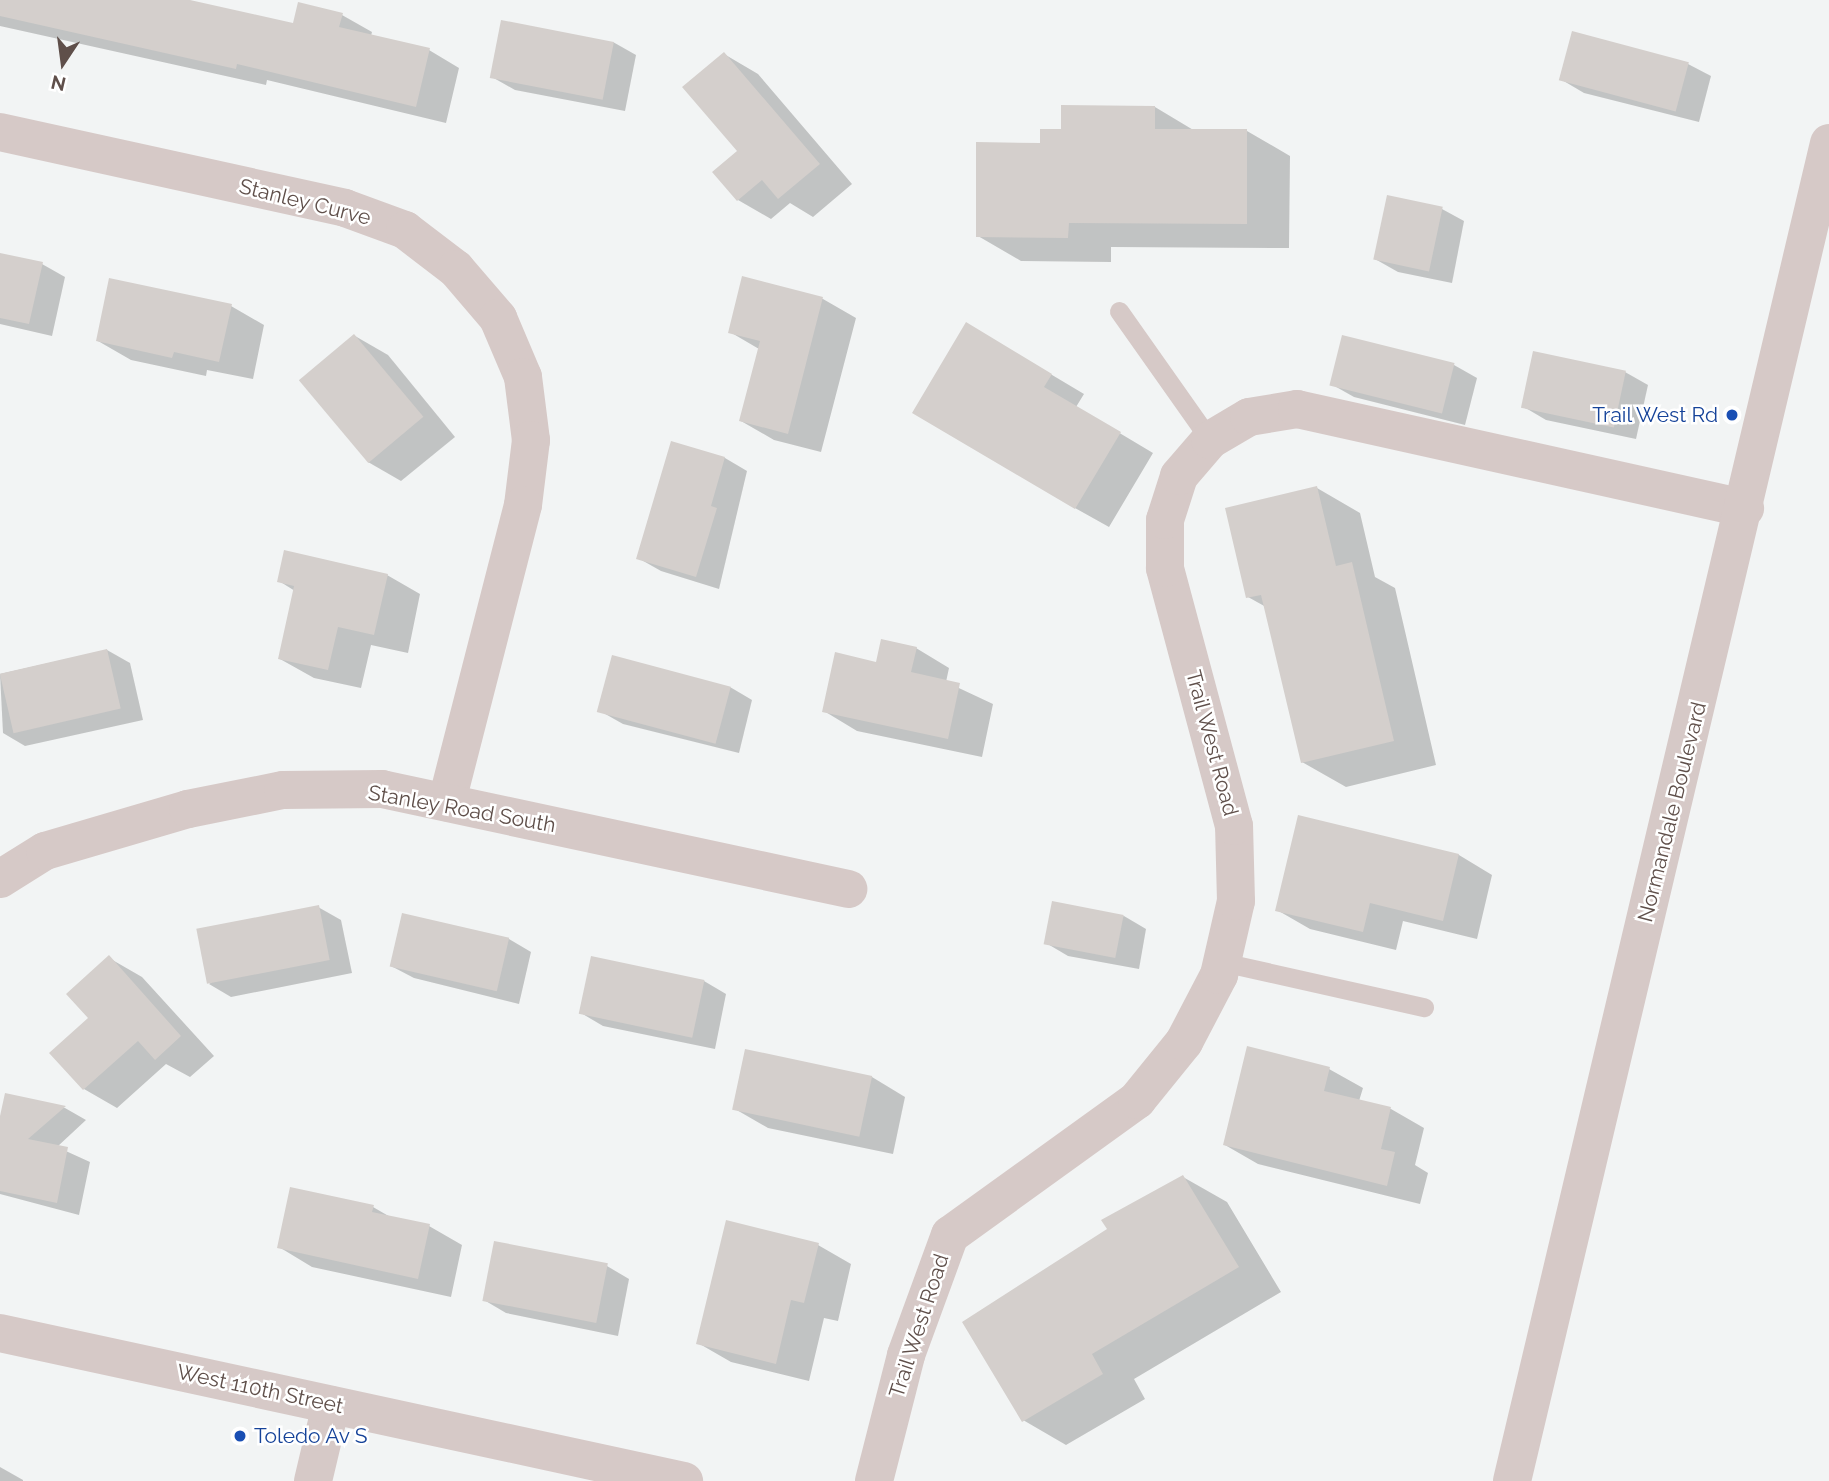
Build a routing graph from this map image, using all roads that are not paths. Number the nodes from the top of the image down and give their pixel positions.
1 (0, 132) edge
2 (1829, 143) edge
3 (1119, 311) dead end
4 (1210, 440) junction
5 (1745, 509) junction
6 (447, 802) junction
7 (0, 878) edge
8 (848, 889) dead end
9 (1222, 962) junction
10 (1424, 1007) dead end
11 (0, 1333) edge
12 (331, 1405) junction
13 (313, 1481) edge
14 (684, 1481) edge
15 (874, 1481) edge
16 (1512, 1481) edge

1 - 6 street, Stanley Curve
2 - 5 street, Normandale Boulevard
3 - 4 lane
4 - 5 street, Trail West Road
4 - 9 street, Trail West Road
5 - 16 street, Normandale Boulevard
6 - 7 street, Stanley Road South
6 - 8 street, Stanley Road South
9 - 10 lane
9 - 15 street, Trail West Road
11 - 12 street, West 110th Street
12 - 13 street
12 - 14 street, West 110th Street

